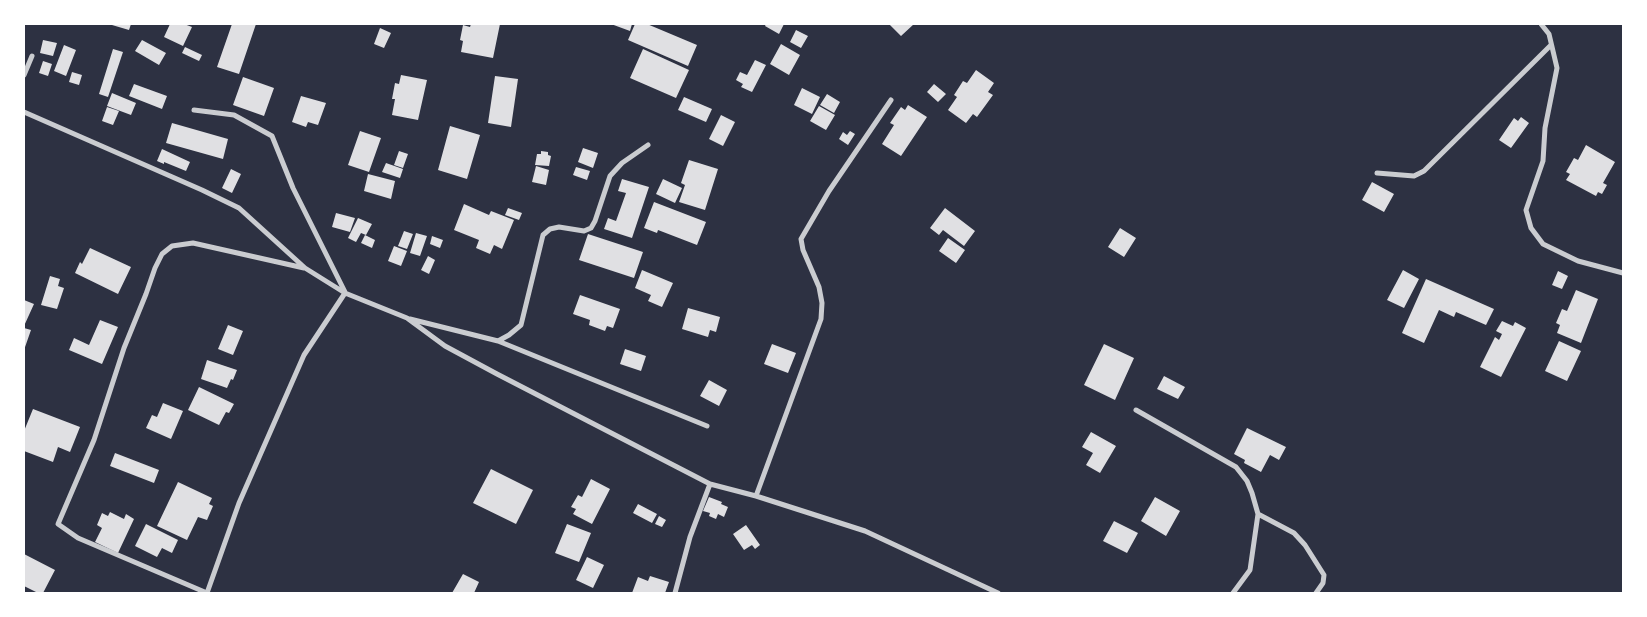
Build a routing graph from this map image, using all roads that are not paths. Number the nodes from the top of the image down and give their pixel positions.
1 (1541, 24) edge
2 (1552, 45) junction
3 (32, 56) dead end
4 (24, 75) edge
5 (891, 100) dead end
6 (194, 110) dead end
7 (24, 112) edge
8 (648, 145) dead end
9 (1377, 173) dead end
10 (305, 268) junction
11 (1623, 273) edge
12 (345, 293) junction
13 (408, 318) junction
14 (498, 341) junction
15 (1136, 410) dead end
16 (707, 426) dead end
17 (710, 484) junction
18 (756, 496) junction
19 (1258, 514) junction
20 (207, 593) edge
21 (675, 593) edge
22 (998, 593) edge
23 (1233, 593) edge
24 (1316, 593) edge

1 - 2 street
2 - 9 street
2 - 11 street
3 - 4 street
5 - 18 street
6 - 12 street
7 - 10 street
8 - 14 street
10 - 12 street
10 - 20 street
12 - 13 street
12 - 20 street
13 - 14 street
13 - 17 street
14 - 16 street
15 - 19 street
17 - 18 street
17 - 21 street
18 - 22 street
19 - 23 street
19 - 24 street

